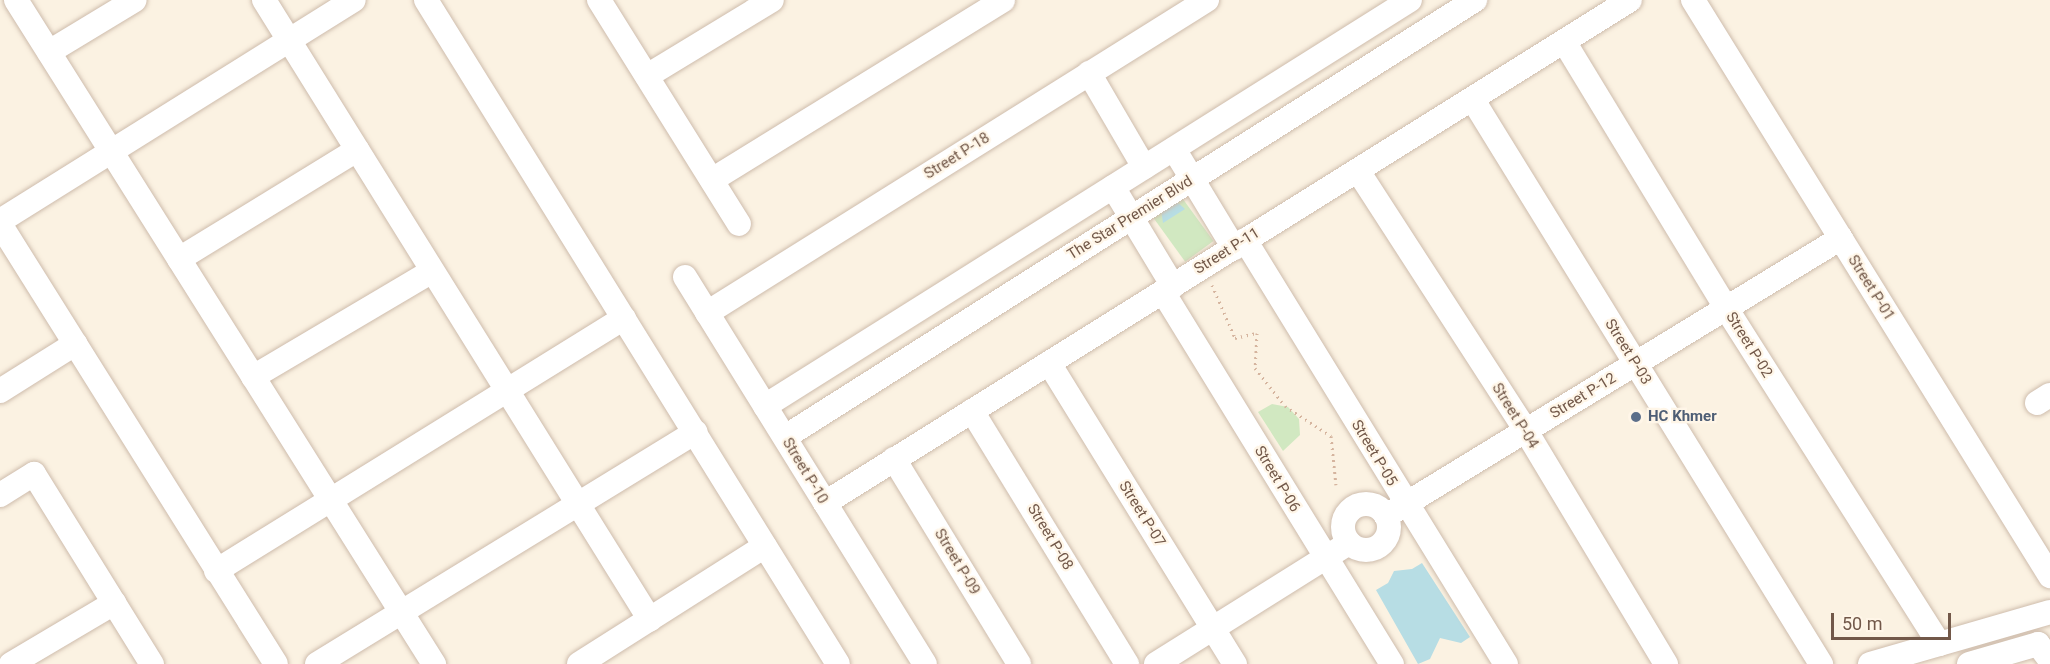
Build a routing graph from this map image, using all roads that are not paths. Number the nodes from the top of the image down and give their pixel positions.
1 (16, 0) edge
2 (135, 0) edge
3 (264, 0) edge
4 (354, 0) edge
5 (426, 0) edge
6 (599, 0) edge
7 (772, 0) edge
8 (1207, 0) edge
9 (1410, 0) edge
10 (1475, 0) edge
11 (1630, 0) edge
12 (1693, 0) edge
13 (990, 4) edge
14 (289, 41) junction
15 (1566, 43) junction
16 (49, 52) junction
17 (1089, 73) junction
18 (647, 76) junction
19 (1473, 100) junction
20 (1174, 149) junction
21 (357, 150) junction
22 (111, 152) junction
23 (1144, 167) junction
24 (1358, 171) junction
25 (1192, 179) junction
26 (712, 180) junction
27 (1113, 187) junction
28 (1132, 218) junction
29 (0, 222) edge
30 (739, 224) dead end
31 (1841, 238) junction
32 (1239, 244) junction
33 (179, 259) junction
34 (432, 270) junction
35 (686, 278) dead end
36 (1168, 289) junction
37 (1726, 308) junction
38 (707, 313) junction
39 (624, 318) junction
40 (75, 344) junction
41 (1049, 363) junction
42 (1635, 364) junction
43 (253, 377) junction
44 (0, 390) edge
45 (507, 391) junction
46 (765, 406) junction
47 (972, 411) junction
48 (1526, 431) junction
49 (695, 432) junction
50 (785, 437) junction
51 (894, 459) junction
52 (0, 495) edge
53 (332, 501) junction
54 (825, 502) junction
55 (578, 504) junction
56 (1396, 510) junction
57 (765, 546) junction
58 (1325, 558) junction
59 (216, 571) junction
60 (2050, 576) edge
61 (114, 603) junction
62 (402, 612) junction
63 (2050, 612) edge
64 (650, 620) junction
65 (1214, 630) junction
66 (1939, 644) junction
67 (2050, 660) edge
68 (11, 664) edge
69 (152, 664) edge
70 (276, 664) edge
71 (317, 664) edge
72 (434, 664) edge
73 (579, 664) edge
74 (838, 664) edge
75 (925, 664) edge
76 (1019, 664) edge
77 (1127, 664) edge
78 (1156, 664) edge
79 (1235, 664) edge
80 (1392, 664) edge
81 (1506, 664) edge
82 (1666, 664) edge
83 (1821, 664) edge
84 (1870, 664) edge
85 (1969, 664) edge

1 - 16 street
2 - 16 street
3 - 14 street
4 - 14 street
5 - 39 street
6 - 18 street
7 - 18 street
8 - 17 street, Street P-18
9 - 20 street
10 - 25 street, The Star Premier Blvd
11 - 15 street, Street P-11
12 - 31 street, Street P-01
13 - 26 street
14 - 21 street
14 - 22 street
15 - 19 street, Street P-11
15 - 37 street, Street P-02
16 - 22 street
17 - 23 street
17 - 38 street, Street P-18
18 - 26 street
19 - 24 street, Street P-11
19 - 42 street, Street P-03
20 - 23 street
20 - 25 street, Street P-05
21 - 33 street
21 - 34 street
22 - 29 street
22 - 33 street
23 - 27 street
24 - 32 street, Street P-11
24 - 48 street, Street P-04
25 - 28 street, The Star Premier Blvd
25 - 32 street, Street P-05
26 - 30 street
27 - 28 street, Street P-06
27 - 46 street
28 - 36 street, Street P-06
28 - 50 street, The Star Premier Blvd
29 - 40 street
31 - 37 street, Street P-12
31 - 60 street, Street P-01
32 - 36 street, Street P-11
32 - 56 street, Street P-05
33 - 43 street
34 - 43 street
34 - 45 street
35 - 38 street, Street P-10
36 - 41 street, Street P-11
36 - 58 street, Street P-06
37 - 42 street, Street P-12
37 - 66 street, Street P-02
38 - 46 street, Street P-10
39 - 45 street
39 - 49 street
40 - 44 street
40 - 59 street
41 - 47 street, Street P-11
41 - 65 street, Street P-07
42 - 48 street, Street P-12
42 - 83 street, Street P-03
43 - 53 street
45 - 53 street
45 - 55 street
46 - 50 street, Street P-10
47 - 51 street, Street P-11
47 - 77 street, Street P-08
48 - 56 street, Street P-12
48 - 82 street, Street P-04
49 - 55 street
49 - 57 street
50 - 54 street, Street P-10
51 - 54 street, Street P-11
51 - 76 street, Street P-09
52 - 61 street
53 - 59 street
53 - 62 street
54 - 75 street, Street P-10
55 - 62 street
55 - 64 street
56 - 58 street
56 - 81 street, Street P-05
57 - 64 street
57 - 74 street
58 - 65 street
58 - 80 street, Street P-06
59 - 70 street
61 - 68 street
61 - 69 street
62 - 71 street
62 - 72 street
63 - 66 street
64 - 73 street
65 - 78 street
65 - 79 street, Street P-07
66 - 84 street
67 - 85 street

